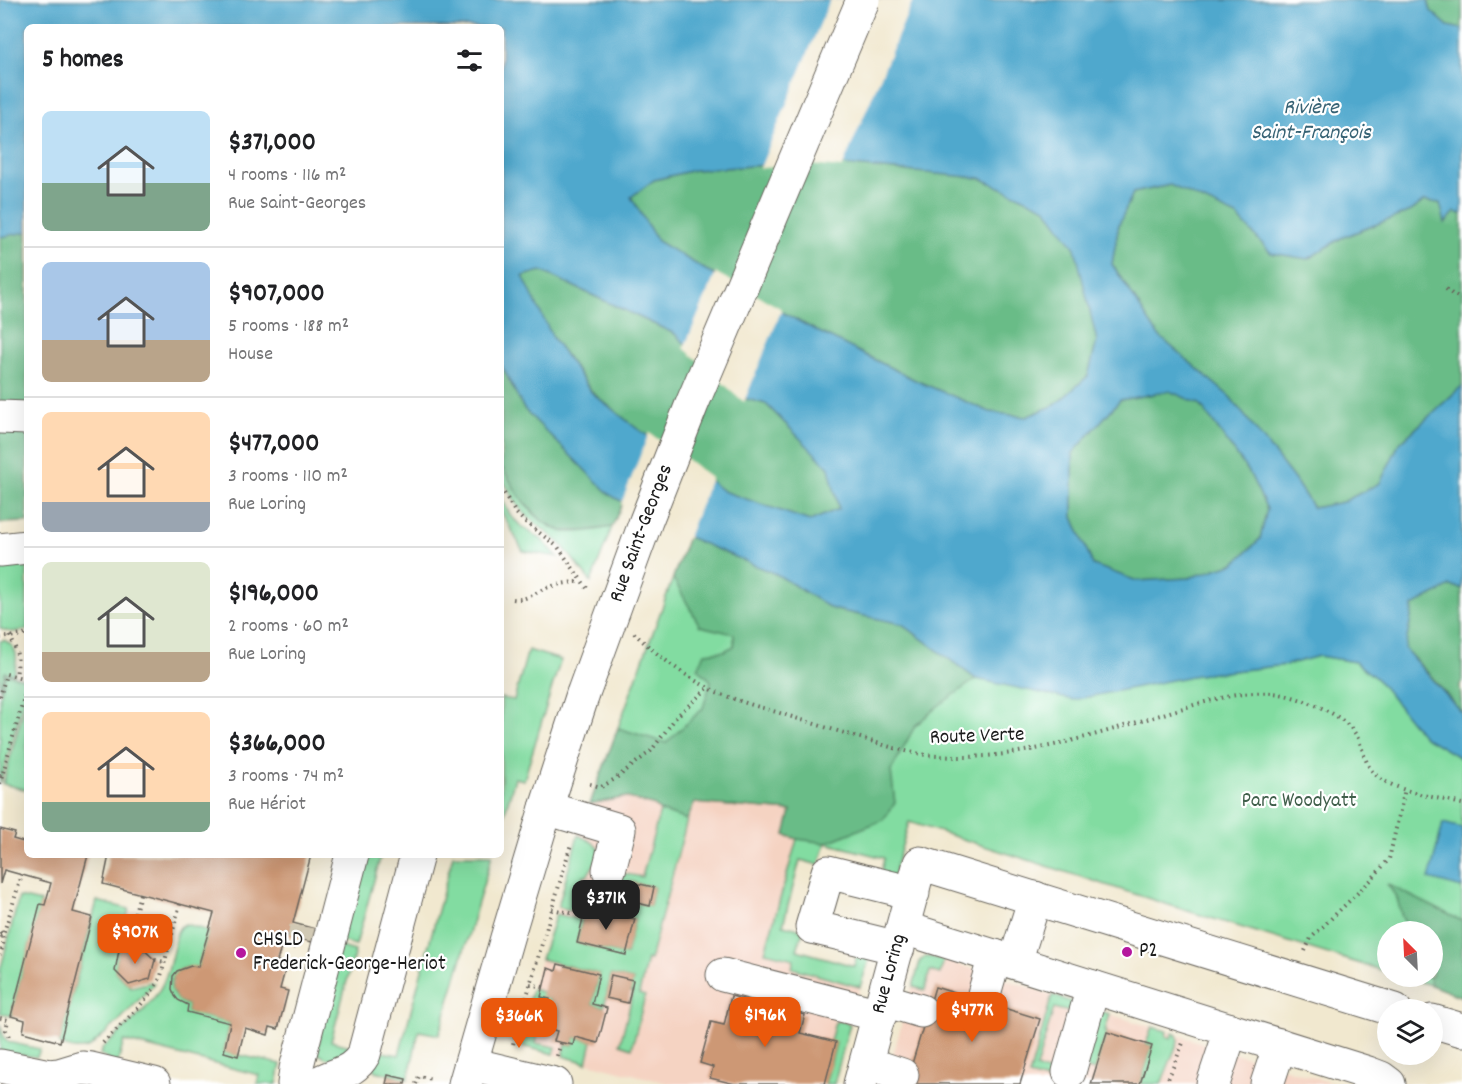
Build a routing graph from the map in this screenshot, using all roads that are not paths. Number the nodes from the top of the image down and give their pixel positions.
1 (864, 0) edge
2 (0, 417) edge
3 (24, 418) edge
4 (24, 547) edge
5 (0, 550) edge
6 (546, 808) junction
7 (351, 858) edge
8 (416, 858) edge
9 (609, 870) dead end
10 (917, 878) junction
11 (1035, 898) junction
12 (336, 915) junction
13 (901, 938) junction
14 (303, 946) junction
15 (1005, 959) junction
16 (723, 975) dead end
17 (1093, 987) junction
18 (984, 994) dead end
19 (1377, 1004) edge
20 (882, 1007) junction
21 (921, 1011) dead end
22 (1443, 1024) edge
23 (1231, 1030) junction
24 (1462, 1030) edge
25 (1280, 1045) junction
26 (6, 1053) edge
27 (556, 1071) edge
28 (1069, 1072) dead end
29 (468, 1074) edge
30 (863, 1074) edge
31 (902, 1075) dead end
32 (1344, 1075) edge
33 (154, 1084) edge
34 (294, 1084) edge
35 (316, 1084) edge
36 (1213, 1084) edge
37 (1267, 1084) edge
38 (1389, 1084) edge

1 - 6 main road, Rue Saint-Georges, bridge
2 - 3 main road
4 - 5 main road
6 - 9 main road
6 - 29 main road, Rue Saint-Georges
7 - 12 main road
8 - 35 main road
10 - 11 main road
10 - 13 main road, Rue Loring
10 - 13 main road
11 - 15 main road
11 - 19 main road
12 - 14 main road
12 - 14 main road
13 - 15 main road
13 - 20 main road, Rue Loring
14 - 34 main road
15 - 17 main road
15 - 18 main road
16 - 20 main road
17 - 23 main road
17 - 28 main road
20 - 21 main road
20 - 30 main road, Rue Loring
22 - 24 main road
23 - 25 main road
23 - 36 main road
25 - 32 main road
25 - 37 main road
26 - 33 main road
27 - 29 main road
30 - 31 main road
32 - 38 main road

